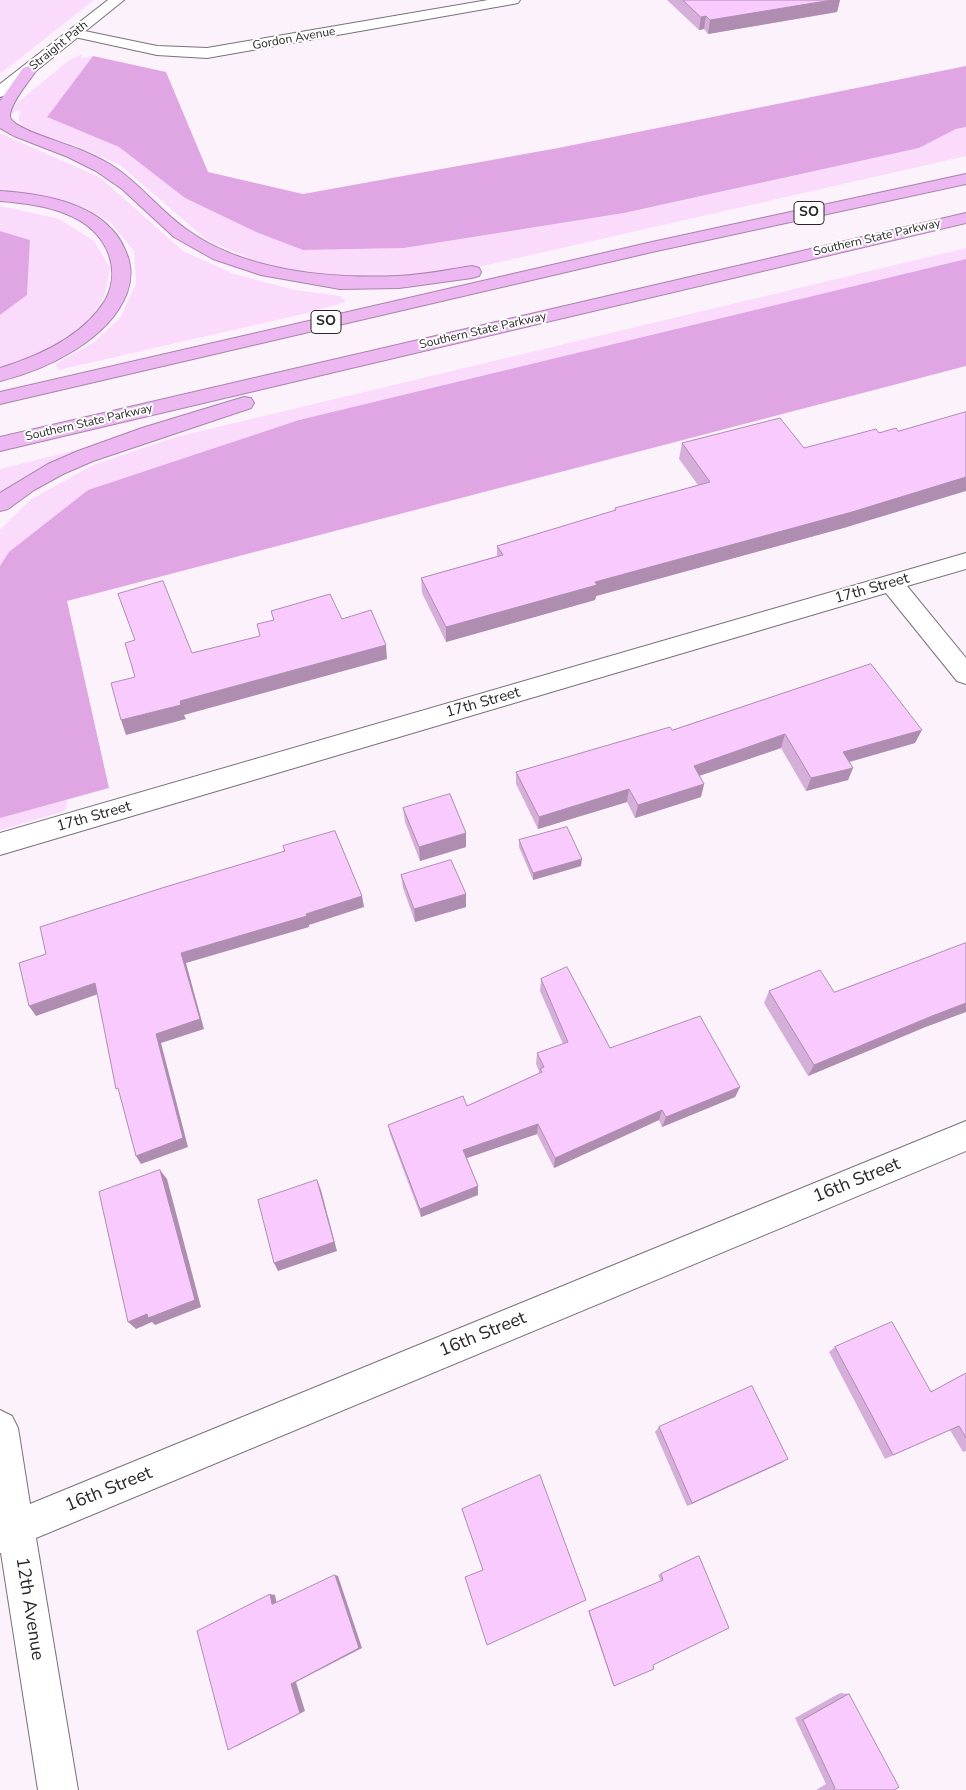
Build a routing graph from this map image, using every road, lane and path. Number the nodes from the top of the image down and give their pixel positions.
1 (117, 0) edge
2 (513, 0) edge
3 (75, 33) junction
4 (28, 71) junction
5 (0, 92) edge
6 (966, 179) edge
7 (0, 196) edge
8 (966, 218) edge
9 (652, 247) junction
10 (392, 352) junction
11 (0, 375) edge
12 (0, 398) edge
13 (0, 444) edge
14 (0, 504) edge
15 (966, 561) edge
16 (892, 584) junction
17 (966, 675) edge
18 (0, 844) edge
19 (966, 1136) edge
20 (0, 1428) edge
21 (8, 1531) edge
22 (58, 1790) edge

1 - 3 street, Straight Path
2 - 3 street, Gordon Avenue
3 - 4 street, Straight Path
4 - 5 street, Straight Path
4 - 9 highway
6 - 9 highway, SO
7 - 11 highway
8 - 10 highway, Southern State Parkway
9 - 12 highway, SO
10 - 13 highway, Southern State Parkway
10 - 14 highway
15 - 16 street, 17th Street
16 - 17 street
16 - 18 street, 17th Street
19 - 21 street, 16th Street
20 - 21 street, 12th Avenue
21 - 22 street, 12th Avenue

